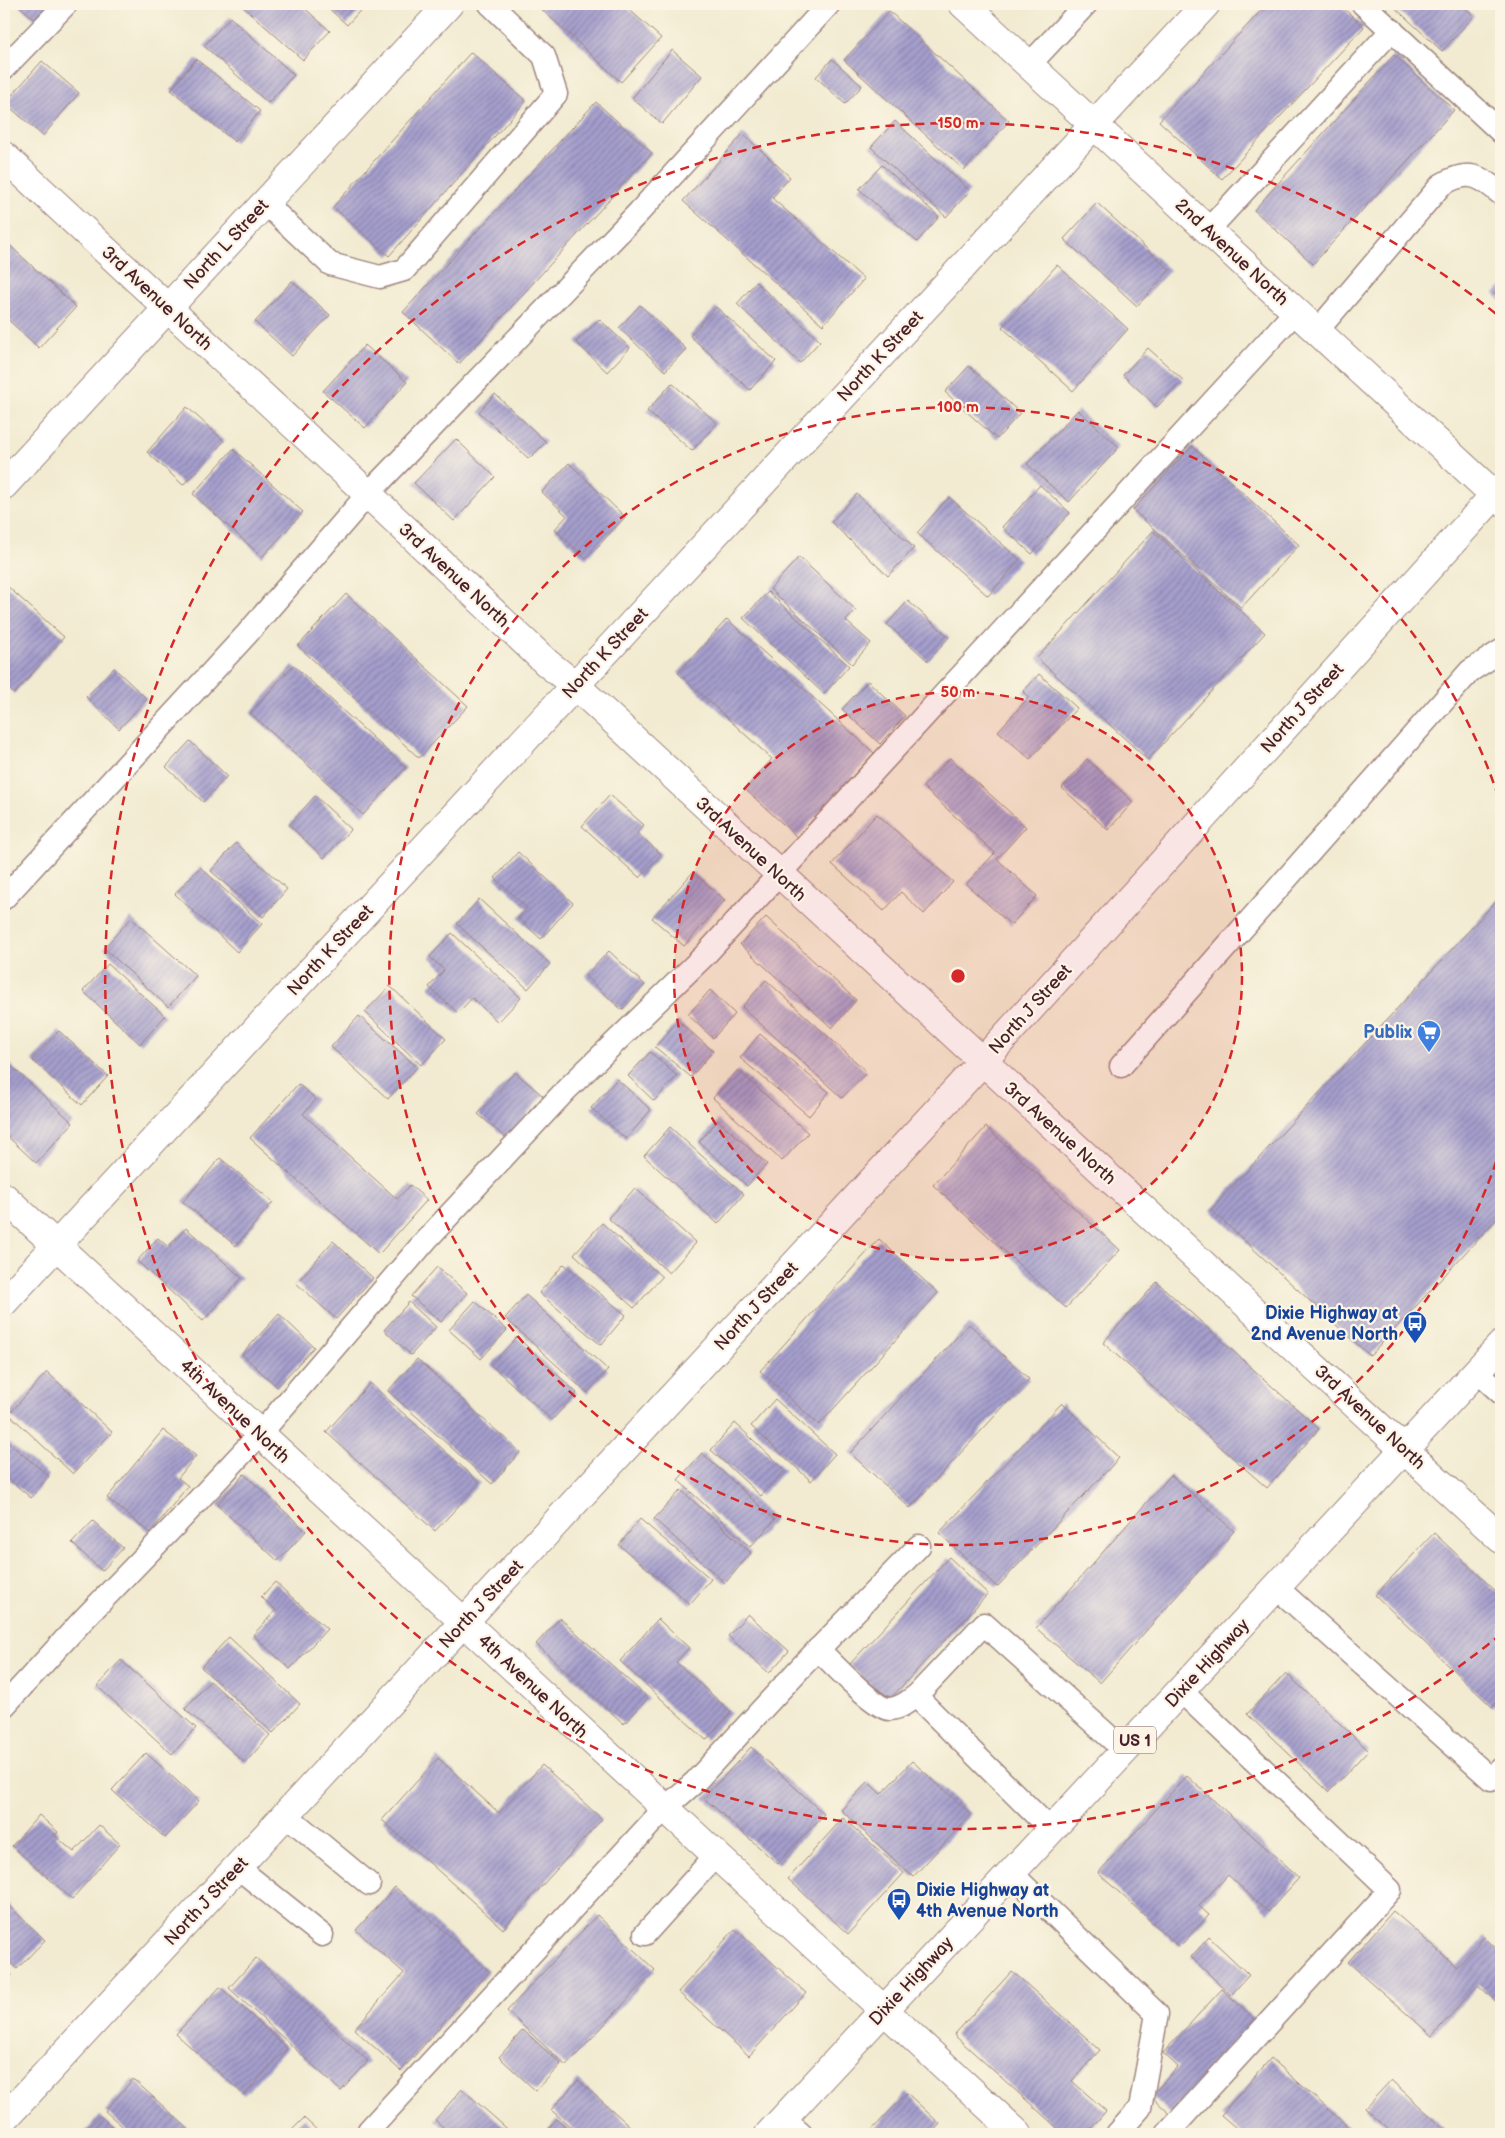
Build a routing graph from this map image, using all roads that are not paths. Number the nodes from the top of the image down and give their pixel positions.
1 (66, 4) edge
2 (449, 4) edge
3 (490, 4) edge
4 (829, 4) edge
5 (963, 4) edge
6 (1086, 4) edge
7 (1206, 4) edge
8 (1363, 4) edge
9 (1392, 30) junction
10 (1029, 66) junction
11 (4, 68) edge
12 (1094, 125) junction
13 (1501, 132) edge
14 (4, 156) edge
15 (1501, 194) edge
16 (265, 203) junction
17 (1208, 230) junction
18 (168, 308) junction
19 (1296, 311) junction
20 (1317, 331) junction
21 (4, 485) edge
22 (368, 494) junction
23 (1499, 495) edge
24 (1501, 651) edge
25 (575, 685) junction
26 (779, 874) junction
27 (4, 898) edge
28 (982, 1062) junction
29 (1120, 1066) dead end
30 (4, 1197) edge
31 (56, 1245) junction
32 (4, 1302) edge
33 (1501, 1345) edge
34 (1477, 1371) junction
35 (1501, 1393) edge
36 (260, 1434) junction
37 (1405, 1450) junction
38 (1501, 1539) edge
39 (919, 1546) dead end
40 (1277, 1588) junction
41 (464, 1622) junction
42 (818, 1649) junction
43 (1181, 1691) junction
44 (916, 1696) junction
45 (4, 1706) edge
46 (1125, 1751) junction
47 (1496, 1774) edge
48 (665, 1808) junction
49 (286, 1815) junction
50 (1052, 1830) junction
51 (716, 1855) junction
52 (237, 1867) junction
53 (1011, 1873) junction
54 (369, 1884) dead end
55 (645, 1934) dead end
56 (322, 1935) dead end
57 (884, 2010) junction
58 (4, 2119) edge
59 (785, 2129) edge
60 (370, 2133) edge
61 (1018, 2134) edge
62 (1116, 2134) edge
63 (1167, 2134) edge

1 - 11 lane
2 - 16 street, North L Street
3 - 16 lane
4 - 22 lane
5 - 10 street, 2nd Avenue North
6 - 10 lane
7 - 12 street, North K Street
8 - 9 lane
9 - 13 lane
9 - 17 lane
10 - 12 street, 2nd Avenue North
12 - 17 street, 2nd Avenue North
12 - 25 street, North K Street
14 - 18 street, 3rd Avenue North
15 - 20 lane
16 - 18 street, North L Street
17 - 19 street, 2nd Avenue North
18 - 21 street, North L Street
18 - 22 street, 3rd Avenue North
19 - 20 street, 2nd Avenue North
19 - 26 lane
20 - 23 street, 2nd Avenue North
22 - 25 street, 3rd Avenue North
22 - 27 lane
23 - 28 street, North J Street
24 - 29 lane
25 - 26 street, 3rd Avenue North
25 - 31 street, North K Street
26 - 28 street, 3rd Avenue North
26 - 36 lane
28 - 37 street, 3rd Avenue North
28 - 41 street, North J Street
30 - 31 street, 4th Avenue North
31 - 32 street, North K Street
31 - 36 street, 4th Avenue North
33 - 34 street, Dixie Highway / US 1
34 - 35 lane
34 - 37 street, Dixie Highway / US 1
36 - 41 street, 4th Avenue North
36 - 45 lane
37 - 38 street, 3rd Avenue North
37 - 40 street, Dixie Highway / US 1
39 - 42 lane
40 - 43 street, Dixie Highway / US 1
40 - 47 lane
41 - 48 street, 4th Avenue North
41 - 49 street, North J Street
42 - 44 lane
42 - 48 lane
43 - 46 street, Dixie Highway / US 1
43 - 63 lane
44 - 46 lane
44 - 50 lane
46 - 50 street, Dixie Highway / US 1
48 - 51 street, 4th Avenue North
48 - 60 lane
49 - 52 street, North J Street
49 - 54 lane
50 - 53 street, Dixie Highway / US 1
51 - 55 lane
51 - 57 street, 4th Avenue North
52 - 56 lane
52 - 58 street, North J Street
53 - 57 street, Dixie Highway / US 1
53 - 62 lane
57 - 59 street, Dixie Highway / US 1
57 - 61 street, 4th Avenue North

